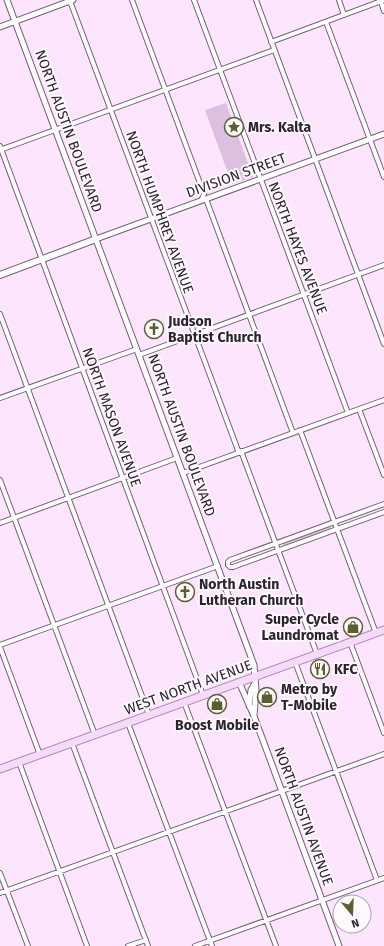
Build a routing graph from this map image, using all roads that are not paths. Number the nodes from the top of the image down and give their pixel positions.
1 (7, 0) edge
2 (132, 0) edge
3 (194, 0) edge
4 (256, 0) edge
5 (339, 0) edge
6 (71, 1) edge
7 (382, 1) edge
8 (384, 11) edge
9 (344, 15) junction
10 (15, 21) junction
11 (326, 22) junction
12 (0, 27) edge
13 (271, 42) junction
14 (274, 50) junction
15 (220, 70) junction
16 (165, 90) junction
17 (110, 110) junction
18 (56, 130) junction
19 (384, 134) edge
20 (370, 139) junction
21 (0, 149) edge
22 (315, 160) junction
23 (384, 177) edge
24 (260, 179) junction
25 (204, 198) junction
26 (150, 220) junction
27 (96, 239) junction
28 (42, 259) junction
29 (384, 265) edge
30 (0, 275) edge
31 (358, 275) junction
32 (304, 295) junction
33 (0, 314) edge
34 (249, 315) junction
35 (194, 335) junction
36 (384, 344) edge
37 (137, 349) junction
38 (139, 355) junction
39 (82, 368) junction
40 (28, 388) junction
41 (0, 398) edge
42 (384, 400) edge
43 (359, 409) junction
44 (348, 413) junction
45 (300, 430) junction
46 (293, 433) junction
47 (240, 452) junction
48 (177, 458) junction
49 (183, 473) junction
50 (384, 475) edge
51 (123, 478) junction
52 (0, 480) edge
53 (68, 498) junction
54 (384, 504) edge
55 (384, 512) edge
56 (14, 517) junction
57 (334, 522) junction
58 (0, 523) edge
59 (337, 530) junction
60 (276, 544) junction
61 (278, 550) junction
62 (218, 566) junction
63 (163, 586) junction
64 (109, 606) junction
65 (54, 626) junction
66 (384, 630) edge
67 (376, 633) junction
68 (350, 642) junction
69 (0, 646) edge
70 (317, 654) junction
71 (295, 662) junction
72 (255, 679) junction
73 (239, 682) junction
74 (203, 695) junction
75 (184, 702) junction
76 (249, 707) junction
77 (149, 715) junction
78 (254, 716) junction
79 (128, 723) junction
80 (384, 733) edge
81 (95, 735) junction
82 (72, 743) junction
83 (384, 754) edge
84 (40, 755) junction
85 (19, 762) junction
86 (0, 769) edge
87 (336, 771) junction
88 (282, 791) junction
89 (225, 811) junction
90 (169, 832) junction
91 (113, 852) junction
92 (60, 871) junction
93 (0, 873) edge
94 (384, 878) edge
95 (377, 880) junction
96 (7, 891) junction
97 (0, 893) edge
98 (322, 900) junction
99 (266, 920) junction
100 (146, 940) junction
101 (210, 941) junction
102 (28, 946) edge
103 (87, 946) edge
104 (128, 946) edge
105 (148, 946) edge
106 (195, 946) edge
107 (212, 946) edge
108 (276, 946) edge
109 (339, 946) edge

1 - 10 street, NORTH AUSTIN BOULEVARD
2 - 16 street
3 - 15 street, NORTH HAYES AVENUE
4 - 13 street
5 - 9 street
6 - 10 street
6 - 17 street, NORTH HUMPHREY AVENUE
7 - 8 street
7 - 9 street
9 - 11 street
10 - 12 street
10 - 18 street, NORTH AUSTIN BOULEVARD
11 - 13 street
11 - 20 street
13 - 14 street
14 - 15 street
14 - 22 street
15 - 16 street
15 - 24 street, NORTH HAYES AVENUE
16 - 17 street
16 - 25 street
17 - 18 street
17 - 26 street, NORTH HUMPHREY AVENUE
18 - 21 street
18 - 27 street, NORTH AUSTIN BOULEVARD
19 - 20 street, DIVISION STREET
20 - 22 street, DIVISION STREET
20 - 23 street
21 - 28 street, NORTH MASON AVENUE
22 - 24 street, DIVISION STREET
22 - 31 street
24 - 25 street, DIVISION STREET
24 - 32 street, NORTH HAYES AVENUE
25 - 26 street, DIVISION STREET
25 - 34 street
26 - 27 street, DIVISION STREET
26 - 35 street, NORTH HUMPHREY AVENUE
27 - 28 main road
27 - 37 street, NORTH AUSTIN BOULEVARD
28 - 30 main road
28 - 39 street, NORTH MASON AVENUE
29 - 31 street
31 - 32 street
31 - 36 street
32 - 34 street
32 - 44 street, NORTH HAYES AVENUE
33 - 40 street
34 - 35 street
34 - 46 street
35 - 38 street
35 - 47 street, NORTH HUMPHREY AVENUE
37 - 38 street, NORTH AUSTIN BOULEVARD
37 - 39 street
38 - 48 street, NORTH AUSTIN BOULEVARD
39 - 40 street
39 - 51 street, NORTH MASON AVENUE
40 - 41 street
40 - 53 street
42 - 43 street
43 - 44 street
43 - 50 street
44 - 45 street
45 - 46 street
45 - 57 street
46 - 47 street
47 - 49 street
47 - 60 street, NORTH HUMPHREY AVENUE
48 - 49 street, NORTH AUSTIN BOULEVARD
48 - 51 street
49 - 62 street, NORTH AUSTIN BOULEVARD
51 - 53 street
51 - 63 street, NORTH MASON AVENUE
52 - 56 street
53 - 56 street
53 - 64 street
54 - 57 street
55 - 59 street
56 - 58 street
56 - 65 street
57 - 59 street
57 - 60 street
59 - 61 street
59 - 67 street
60 - 61 street, NORTH HUMPHREY AVENUE
60 - 61 street
61 - 70 street, NORTH HUMPHREY AVENUE
62 - 63 street
62 - 72 street, NORTH AUSTIN BOULEVARD
63 - 64 street
63 - 74 street, NORTH MASON AVENUE
64 - 65 street
64 - 77 street
65 - 69 street
65 - 81 street
66 - 67 main road, WEST NORTH AVENUE
67 - 68 main road, WEST NORTH AVENUE
68 - 70 main road, WEST NORTH AVENUE
68 - 80 street
69 - 84 street
70 - 71 main road, WEST NORTH AVENUE
71 - 72 main road, WEST NORTH AVENUE
71 - 87 street
72 - 73 main road, WEST NORTH AVENUE
72 - 76 street
72 - 78 street, NORTH AUSTIN AVENUE
73 - 74 main road, WEST NORTH AVENUE
73 - 76 street, NORTH AUSTIN AVENUE
74 - 75 main road, WEST NORTH AVENUE
75 - 77 main road, WEST NORTH AVENUE
75 - 89 street
76 - 78 street, NORTH AUSTIN AVENUE
77 - 79 main road, WEST NORTH AVENUE
78 - 88 street, NORTH AUSTIN AVENUE
79 - 81 main road, WEST NORTH AVENUE
79 - 90 street
81 - 82 main road, WEST NORTH AVENUE
82 - 84 main road, WEST NORTH AVENUE
82 - 91 street
83 - 87 street
84 - 85 main road, WEST NORTH AVENUE
85 - 86 main road, WEST NORTH AVENUE
85 - 92 street
87 - 88 street
87 - 95 street
88 - 89 street
88 - 98 street, NORTH AUSTIN AVENUE
89 - 90 street
89 - 99 street
90 - 91 street
90 - 101 street
91 - 92 street
91 - 100 street
92 - 96 street
92 - 103 street
93 - 96 street
94 - 95 street
95 - 98 street
96 - 97 street
96 - 102 street
98 - 99 street
98 - 109 street, NORTH AUSTIN AVENUE
99 - 101 street
99 - 108 street
100 - 104 street
100 - 105 street
101 - 106 street
101 - 107 street

